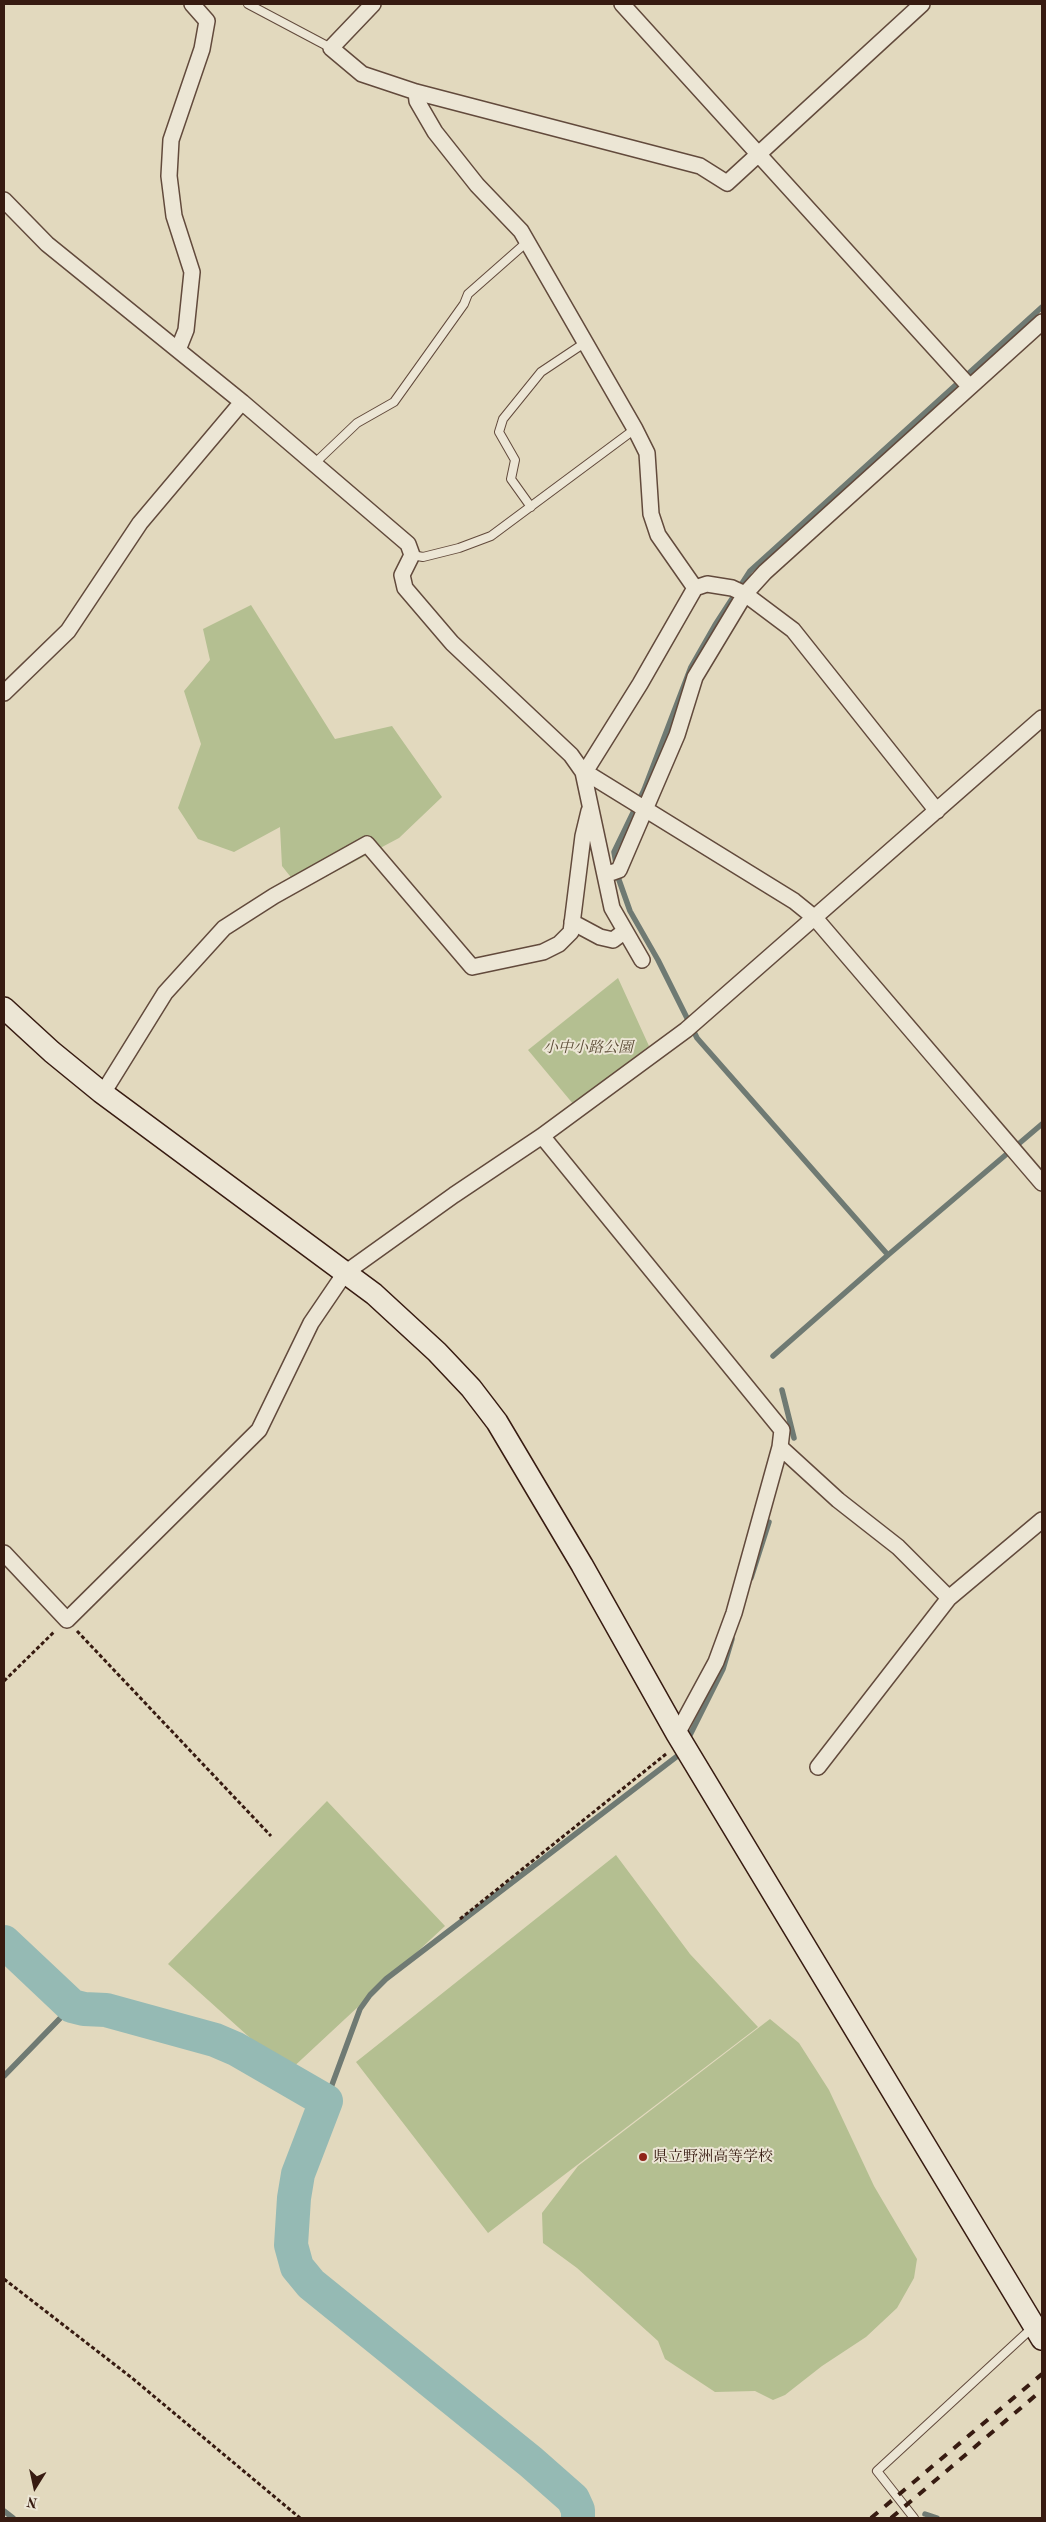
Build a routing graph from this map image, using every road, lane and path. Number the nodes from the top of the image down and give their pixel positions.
1 (192, 4) edge
2 (248, 4) edge
3 (374, 4) edge
4 (622, 4) edge
5 (922, 4) edge
6 (331, 48) junction
7 (416, 92) junction
8 (758, 154) junction
9 (4, 200) edge
10 (527, 242) junction
11 (1042, 322) edge
12 (586, 342) junction
13 (178, 350) junction
14 (969, 386) junction
15 (242, 402) junction
16 (635, 429) junction
17 (315, 463) junction
18 (531, 507) junction
19 (412, 555) junction
20 (695, 588) junction
21 (745, 594) junction
22 (4, 693) edge
23 (1042, 718) edge
24 (590, 807) junction
25 (644, 810) junction
26 (937, 811) junction
27 (605, 875) junction
28 (815, 918) junction
29 (572, 922) junction
30 (625, 931) junction
31 (642, 960) dead end
32 (4, 1008) edge
33 (103, 1094) junction
34 (542, 1136) junction
35 (1042, 1183) edge
36 (345, 1273) junction
37 (780, 1447) junction
38 (1042, 1520) edge
39 (4, 1553) edge
40 (949, 1598) junction
41 (67, 1620) junction
42 (4, 1681) edge
43 (677, 1734) junction
44 (818, 1767) dead end
45 (271, 1836) dead end
46 (460, 1919) dead end
47 (4, 2279) edge
48 (1038, 2333) edge
49 (300, 2518) edge
50 (914, 2518) edge

1 - 13 street
2 - 6 lane
3 - 6 street
4 - 8 street
5 - 8 street
6 - 7 street
7 - 8 street
7 - 10 street
8 - 14 street
9 - 13 street
10 - 12 street
10 - 17 lane
11 - 14 street
12 - 16 street
12 - 18 lane
13 - 15 street
14 - 21 street
15 - 17 street
15 - 22 street
16 - 18 lane
16 - 20 street
17 - 19 street
18 - 19 lane
19 - 24 street
20 - 21 street
20 - 25 street
21 - 25 street
21 - 26 street
23 - 26 street
24 - 27 street
24 - 29 street
25 - 27 street
25 - 28 street
26 - 28 street
27 - 30 street
28 - 34 street
28 - 35 street
29 - 30 street
29 - 33 street
30 - 31 street
32 - 33 street
33 - 36 street
34 - 36 street
34 - 37 street
36 - 41 street
36 - 43 street
37 - 40 street
37 - 43 street
38 - 40 street
39 - 41 street
40 - 44 street
41 - 42 path
41 - 45 path
43 - 46 path
43 - 48 street
47 - 49 path
48 - 50 lane

